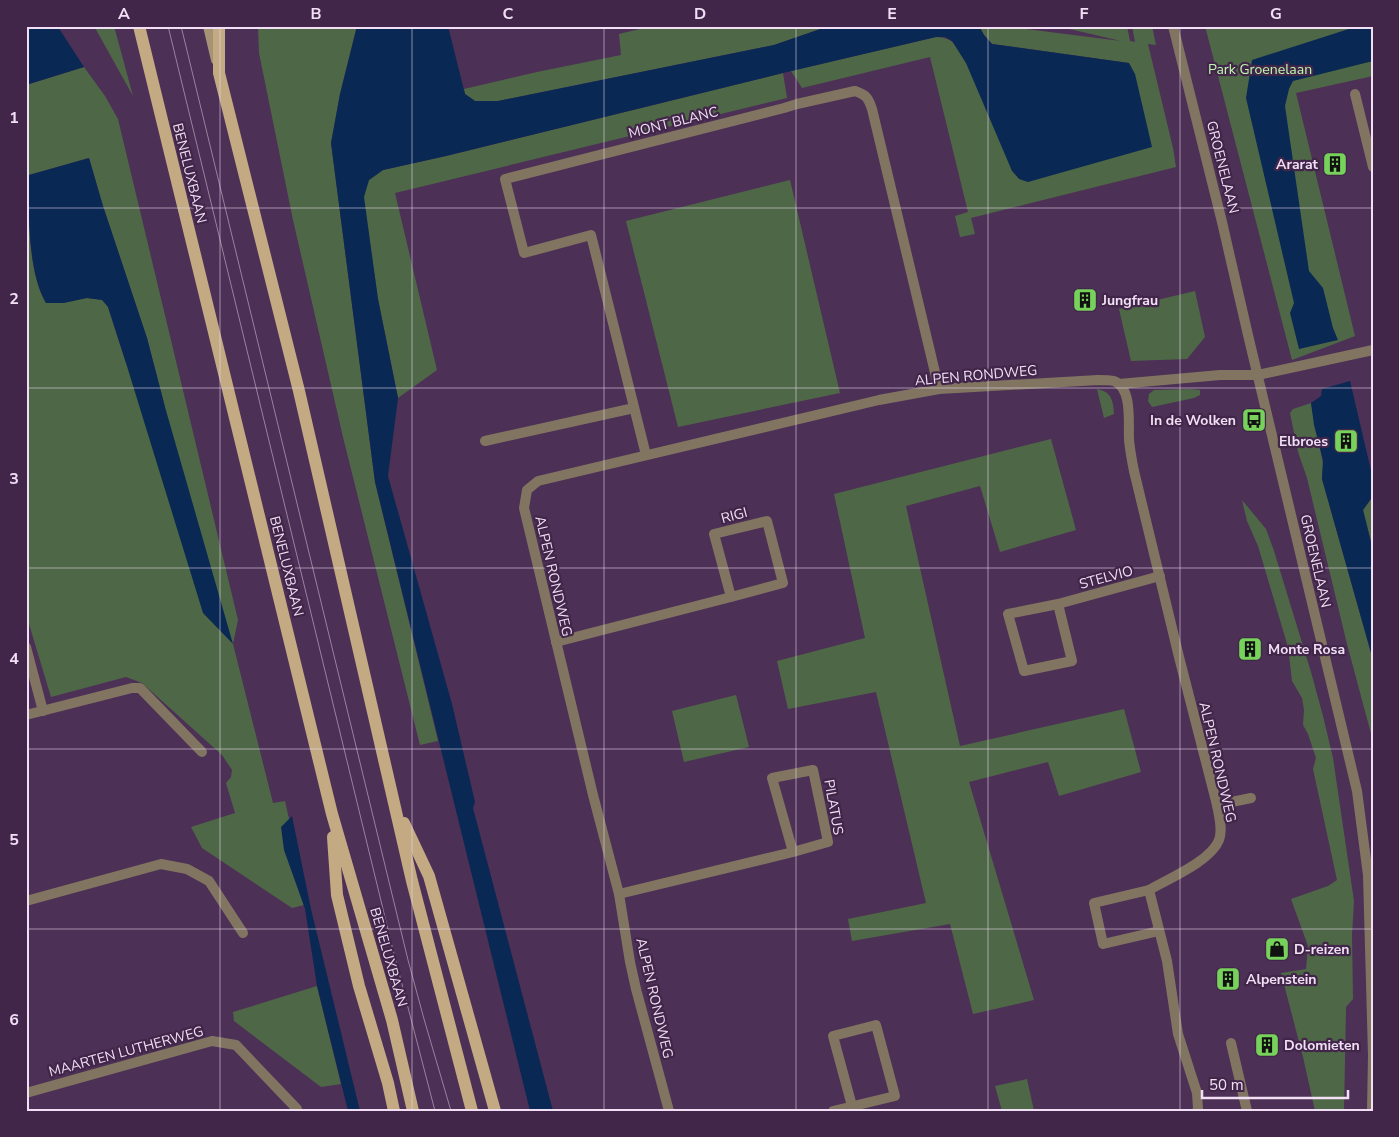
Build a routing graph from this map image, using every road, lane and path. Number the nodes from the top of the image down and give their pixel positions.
1 (139, 26) edge
2 (208, 26) edge
3 (219, 26) edge
4 (1174, 26) edge
5 (219, 73) junction
6 (1355, 94) dead end
7 (1373, 167) edge
8 (1373, 350) edge
9 (1258, 375) junction
10 (1119, 384) junction
11 (939, 390) junction
12 (634, 408) junction
13 (485, 441) dead end
14 (646, 455) junction
15 (1160, 576) junction
16 (731, 597) junction
17 (1058, 604) junction
18 (556, 642) junction
19 (26, 648) edge
20 (43, 711) junction
21 (26, 716) edge
22 (202, 752) dead end
23 (1251, 798) dead end
24 (394, 801) junction
25 (1217, 805) junction
26 (332, 814) junction
27 (793, 852) junction
28 (1149, 890) junction
29 (620, 894) junction
30 (26, 901) edge
31 (1158, 931) junction
32 (243, 933) dead end
33 (1232, 1043) dead end
34 (26, 1093) edge
35 (852, 1106) junction
36 (296, 1109) dead end
37 (394, 1111) edge
38 (414, 1111) edge
39 (472, 1111) edge
40 (495, 1111) edge
41 (669, 1111) edge
42 (833, 1111) edge
43 (1197, 1111) edge
44 (1247, 1111) edge
45 (1372, 1111) edge

1 - 26 main road, BENELUXBAAN
2 - 5 main road
3 - 5 main road
4 - 9 street, GROENELAAN
5 - 24 main road
6 - 7 street
8 - 9 street
9 - 10 street, ALPEN RONDWEG
9 - 45 street, GROENELAAN
10 - 11 street, ALPEN RONDWEG
10 - 15 street, ALPEN RONDWEG
11 - 12 street, MONT BLANC
11 - 14 street, ALPEN RONDWEG
12 - 13 street
12 - 14 street, MONT BLANC
14 - 18 street, ALPEN RONDWEG
15 - 17 street, STELVIO
15 - 25 street, ALPEN RONDWEG
16 - 16 street, RIGI
16 - 18 street, RIGI
17 - 17 street, STELVIO
18 - 29 street, ALPEN RONDWEG
19 - 20 street
20 - 21 street
20 - 22 street
23 - 25 street
24 - 39 main road
24 - 40 main road
25 - 28 street, ALPEN RONDWEG
26 - 37 main road
26 - 38 main road, BENELUXBAAN
27 - 27 street, PILATUS
27 - 29 street, PILATUS
28 - 31 street
28 - 31 street, ALPEN RONDWEG
29 - 41 street, ALPEN RONDWEG
30 - 32 street
31 - 43 street
33 - 44 street
34 - 36 street, MAARTEN LUTHERWEG
35 - 35 street
35 - 42 street

